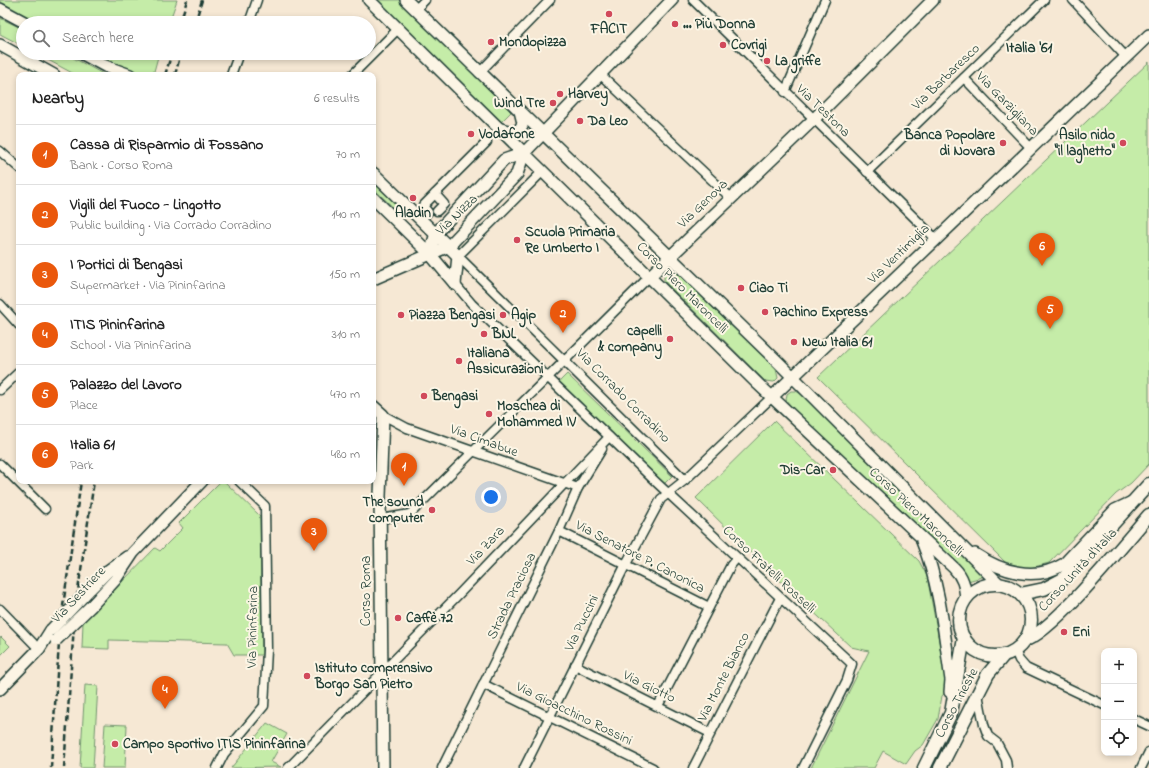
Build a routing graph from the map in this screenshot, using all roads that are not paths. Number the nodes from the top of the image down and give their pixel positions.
1 (257, 0) edge
2 (369, 0) edge
3 (406, 0) edge
4 (425, 0) edge
5 (550, 0) edge
6 (672, 0) edge
7 (693, 0) edge
8 (826, 0) edge
9 (933, 0) edge
10 (1044, 0) edge
11 (1073, 0) edge
12 (0, 9) edge
13 (416, 10) junction
14 (251, 16) edge
15 (16, 18) edge
16 (398, 29) junction
17 (1149, 35) edge
18 (0, 45) edge
19 (376, 51) edge
20 (16, 54) edge
21 (1126, 57) junction
22 (27, 60) edge
23 (94, 60) edge
24 (236, 60) edge
25 (367, 60) edge
26 (49, 72) edge
27 (122, 72) edge
28 (232, 72) edge
29 (355, 72) edge
30 (479, 73) junction
31 (600, 74) junction
32 (964, 78) junction
33 (785, 92) junction
34 (520, 111) junction
35 (813, 120) junction
36 (499, 128) junction
37 (543, 134) junction
38 (487, 142) dead end
39 (1031, 148) junction
40 (0, 151) edge
41 (524, 153) junction
42 (16, 165) edge
43 (543, 171) junction
44 (867, 172) junction
45 (376, 176) edge
46 (435, 194) junction
47 (731, 198) junction
48 (376, 201) edge
49 (437, 211) dead end
50 (425, 215) dead end
51 (436, 233) junction
52 (936, 239) junction
53 (449, 246) junction
54 (430, 254) junction
55 (458, 256) junction
56 (670, 257) junction
57 (442, 268) junction
58 (650, 276) junction
59 (376, 277) edge
60 (455, 284) junction
61 (0, 304) edge
62 (16, 322) edge
63 (565, 360) junction
64 (16, 375) edge
65 (547, 377) junction
66 (792, 377) junction
67 (0, 390) edge
68 (772, 397) junction
69 (376, 409) edge
70 (383, 415) junction
71 (609, 437) junction
72 (473, 450) junction
73 (0, 464) edge
74 (16, 480) edge
75 (685, 480) junction
76 (564, 483) junction
77 (20, 484) edge
78 (199, 484) edge
79 (242, 484) edge
80 (1149, 484) edge
81 (578, 488) junction
82 (669, 494) junction
83 (1134, 501) junction
84 (45, 509) dead end
85 (1149, 515) edge
86 (381, 519) junction
87 (559, 531) junction
88 (920, 537) junction
89 (958, 542) junction
90 (133, 553) junction
91 (737, 558) junction
92 (626, 564) junction
93 (999, 584) junction
94 (1020, 594) junction
95 (780, 598) junction
96 (966, 599) junction
97 (709, 606) junction
98 (0, 610) edge
99 (964, 638) junction
100 (1025, 640) junction
101 (39, 649) junction
102 (1010, 653) junction
103 (575, 665) junction
104 (382, 673) junction
105 (483, 684) junction
106 (0, 689) edge
107 (978, 694) junction
108 (1101, 704) edge
109 (658, 706) junction
110 (951, 713) junction
111 (550, 717) junction
112 (1136, 720) edge
113 (1149, 726) edge
114 (710, 733) junction
115 (1149, 752) edge
116 (217, 768) edge
117 (288, 768) edge
118 (383, 768) edge
119 (442, 768) edge
120 (524, 768) edge
121 (653, 768) edge
122 (693, 768) edge
123 (802, 768) edge
124 (924, 768) edge
125 (940, 768) edge
126 (1007, 768) edge
127 (1141, 768) edge

1 - 14 street
2 - 16 main road, Corso Piero Maroncelli
3 - 13 main road, Corso Piero Maroncelli
4 - 13 street
5 - 30 street
6 - 31 main road, Via Nizza
7 - 33 street, Via Testona
8 - 33 street
9 - 35 main road, Via Genova
10 - 32 street, Via Barbaresco
11 - 21 street
12 - 15 main road
13 - 30 main road, Corso Piero Maroncelli
16 - 19 street
16 - 36 main road, Corso Piero Maroncelli
17 - 21 main road, Via Ventimiglia
18 - 20 main road
21 - 39 main road, Via Ventimiglia
22 - 26 main road
23 - 27 main road
24 - 28 street
25 - 29 street
30 - 34 main road, Corso Piero Maroncelli
31 - 37 main road, Via Nizza
31 - 47 street
32 - 39 street, Via Garzigliana
32 - 44 street, Via Barbaresco
33 - 35 street, Via Testona
34 - 36 main road
34 - 37 main road, Corso Piero Maroncelli
35 - 44 street, Via Testona
35 - 47 main road, Via Genova
36 - 41 main road, Corso Piero Maroncelli
37 - 41 main road, Via Nizza
37 - 56 main road, Corso Piero Maroncelli
38 - 46 street
39 - 52 main road, Via Ventimiglia
40 - 42 street
41 - 43 main road, Corso Piero Maroncelli
41 - 51 main road, Via Nizza
41 - 53 main road, Via Nizza
43 - 55 street
43 - 58 main road, Corso Piero Maroncelli
44 - 52 street, Via Testona
45 - 51 main road
46 - 49 street
46 - 50 street
47 - 56 main road, Via Genova
48 - 54 main road
51 - 53 main road, Via Corrado Corradino
51 - 54 main road, Via Nizza
52 - 66 main road, Via Ventimiglia
53 - 54 main road, Via Nizza
53 - 55 main road, Via Corrado Corradino
54 - 57 main road
54 - 59 main road
55 - 57 main road
55 - 60 main road
55 - 63 street, Via Corrado Corradino
56 - 58 main road, Via Genova
56 - 66 main road, Corso Piero Maroncelli
57 - 60 main road
58 - 63 street, Via Genova
58 - 68 main road, Corso Piero Maroncelli
60 - 65 street
61 - 62 street
63 - 65 street, Via Genova
63 - 75 street, Via Corrado Corradino
64 - 67 street
65 - 71 street
65 - 72 street, Via Genova
66 - 68 main road, Via Ventimiglia
66 - 89 main road, Corso Piero Maroncelli
68 - 75 street, Via Ventimiglia
68 - 88 main road, Corso Piero Maroncelli
69 - 70 main road
70 - 72 street, Via Cimabue
70 - 86 main road, Corso Roma
71 - 76 street, Via Zara
71 - 81 street, Strada Praciosa
71 - 82 street
72 - 76 street, Via Cimabue
72 - 86 street, Via Genova
73 - 74 street
75 - 82 street, Via Ventimiglia
76 - 81 street, Via Cimabue
76 - 104 street, Via Zara
77 - 84 street
78 - 90 main road, Via Sestriere
79 - 116 street, Via Pininfarina
80 - 83 main road, Corso Unità d'Italia
81 - 87 street, Strada Praciosa
82 - 91 street, Corso Fratelli Rosselli
82 - 92 street, Via Puccini
83 - 89 main road
83 - 94 main road, Corso Unità d'Italia
85 - 100 main road, Corso Unità d'Italia
86 - 104 main road, Corso Roma
87 - 92 street, Via Senatore P. Canonica
87 - 105 street, Strada Praciosa
88 - 96 main road, Corso Piero Maroncelli
88 - 110 main road
89 - 93 main road, Corso Piero Maroncelli
90 - 101 main road, Via Sestriere, bridge
90 - 101 main road, Via Sestriere, bridge
91 - 95 street, Corso Fratelli Rosselli
91 - 97 street
92 - 97 street, Via Senatore P. Canonica
92 - 103 street, Via Puccini
93 - 94 main road
93 - 96 main road
94 - 100 main road
95 - 114 street, Via Monte Bianco
95 - 123 street, Corso Fratelli Rosselli
96 - 99 main road
97 - 109 street
98 - 101 street
99 - 102 main road
99 - 110 main road, Corso Trieste
100 - 102 main road
101 - 106 main road, Via Sestriere
102 - 107 main road, Corso Trieste
102 - 108 street
103 - 109 street, Via Giotto
103 - 111 street, Via Puccini
104 - 117 street, Via Zara
104 - 118 main road, Corso Roma
105 - 111 street, Via Gioacchino Rossini
105 - 119 street, Strada Praciosa
107 - 125 main road, Corso Trieste
107 - 126 street
109 - 114 street, Via Giotto
110 - 124 main road, Corso Trieste
111 - 120 street, Via Puccini
111 - 121 street, Via Gioacchino Rossini
112 - 113 street
114 - 122 street, Via Monte Bianco
115 - 127 street

